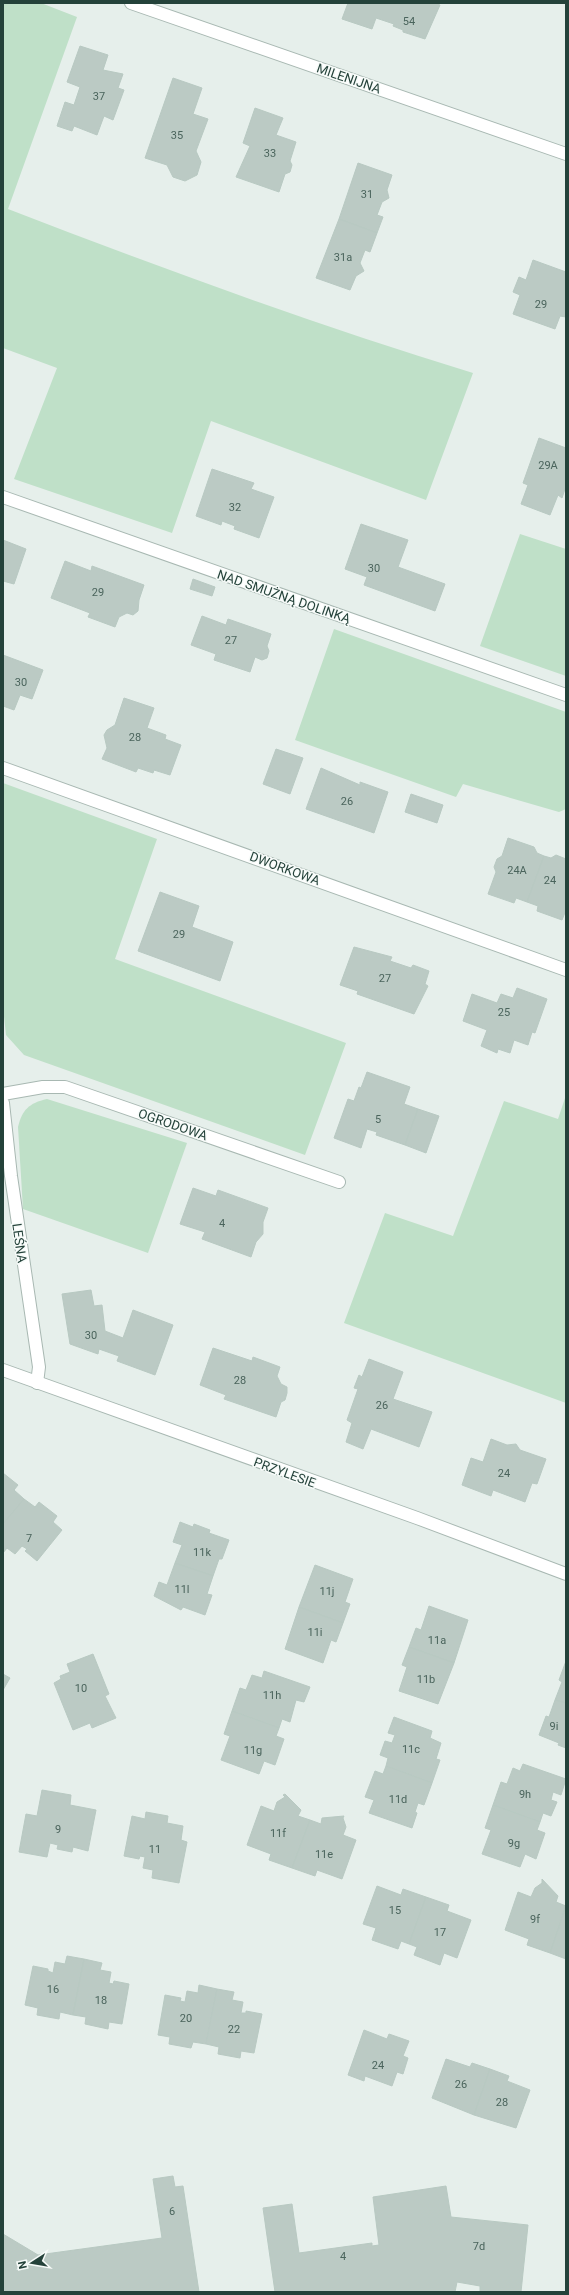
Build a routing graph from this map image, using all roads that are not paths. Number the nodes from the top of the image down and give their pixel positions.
1 (131, 3) edge
2 (566, 154) edge
3 (3, 497) edge
4 (566, 694) edge
5 (3, 768) edge
6 (566, 970) edge
7 (3, 1094) edge
8 (3, 1103) edge
9 (340, 1182) dead end
10 (3, 1370) edge
11 (37, 1383) junction
12 (566, 1574) edge

1 - 2 street, MILENIJNA
3 - 4 street, NAD SMUŻNĄ DOLINKĄ
5 - 6 street, DWORKOWA
7 - 9 street, OGRODOWA
8 - 11 street, LEŚNA
10 - 11 street, PRZYLESIE
11 - 12 street, PRZYLESIE

